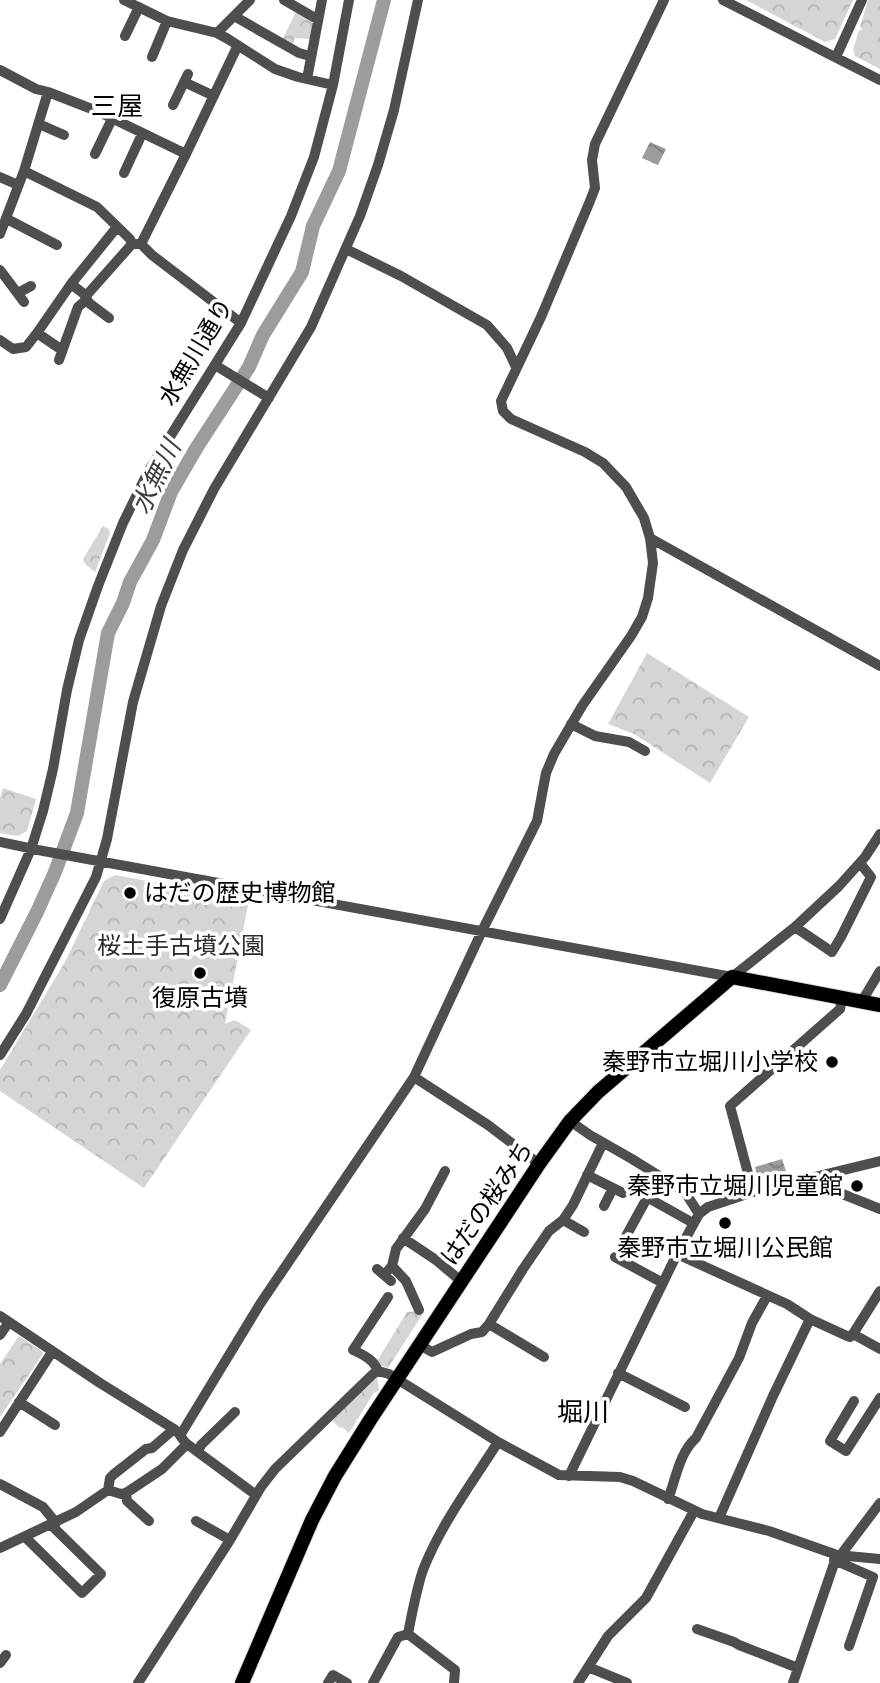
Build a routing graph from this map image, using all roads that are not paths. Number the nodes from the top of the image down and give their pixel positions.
1 (124, 0) edge
2 (250, 0) edge
3 (284, 0) edge
4 (321, 0) edge
5 (349, 0) edge
6 (418, 0) edge
7 (664, 0) edge
8 (723, 0) edge
9 (862, 0) edge
10 (139, 7) junction
11 (234, 16) junction
12 (317, 19) junction
13 (167, 21) junction
14 (217, 33) junction
15 (125, 36) dead end
16 (238, 45) junction
17 (310, 56) junction
18 (152, 57) dead end
19 (836, 57) junction
20 (0, 70) edge
21 (307, 79) junction
22 (880, 80) edge
23 (333, 85) junction
24 (48, 92) junction
25 (214, 96) junction
26 (173, 105) dead end
27 (112, 119) junction
28 (39, 124) junction
29 (142, 134) junction
30 (64, 135) dead end
31 (95, 154) dead end
32 (186, 154) junction
33 (24, 171) junction
34 (123, 173) dead end
35 (0, 177) edge
36 (18, 185) junction
37 (7, 219) junction
38 (117, 227) junction
39 (0, 234) edge
40 (136, 244) junction
41 (57, 246) dead end
42 (346, 249) junction
43 (0, 270) edge
44 (71, 284) junction
45 (31, 286) dead end
46 (86, 298) junction
47 (109, 318) dead end
48 (241, 323) junction
49 (37, 333) junction
50 (0, 340) edge
51 (219, 367) junction
52 (516, 367) junction
53 (265, 396) junction
54 (650, 538) junction
55 (880, 666) edge
56 (571, 724) junction
57 (645, 751) dead end
58 (880, 834) edge
59 (0, 842) edge
60 (35, 850) junction
61 (101, 861) junction
62 (860, 863) junction
63 (0, 919) edge
64 (795, 927) junction
65 (482, 931) junction
66 (880, 971) edge
67 (732, 977) junction
68 (842, 998) junction
69 (862, 1001) junction
70 (880, 1005) edge
71 (0, 1055) edge
72 (414, 1077) junction
73 (570, 1121) junction
74 (603, 1143) junction
75 (880, 1161) edge
76 (539, 1164) junction
77 (445, 1171) dead end
78 (587, 1175) junction
79 (815, 1178) junction
80 (753, 1192) junction
81 (604, 1206) dead end
82 (880, 1209) edge
83 (696, 1218) junction
84 (563, 1220) junction
85 (584, 1232) dead end
86 (631, 1233) dead end
87 (403, 1238) junction
88 (677, 1254) junction
89 (615, 1257) dead end
90 (462, 1282) junction
91 (663, 1283) junction
92 (880, 1291) edge
93 (767, 1296) junction
94 (388, 1297) dead end
95 (419, 1311) dead end
96 (4, 1319) edge
97 (810, 1319) junction
98 (489, 1324) junction
99 (853, 1334) junction
100 (0, 1335) edge
101 (420, 1345) junction
102 (880, 1349) edge
103 (52, 1352) junction
104 (544, 1357) dead end
105 (378, 1371) junction
106 (618, 1373) junction
107 (397, 1379) junction
108 (880, 1398) edge
109 (854, 1401) dead end
110 (19, 1402) junction
111 (685, 1407) dead end
112 (235, 1412) dead end
113 (55, 1425) dead end
114 (0, 1432) edge
115 (180, 1435) junction
116 (498, 1442) junction
117 (198, 1452) junction
118 (569, 1476) junction
119 (0, 1484) edge
120 (108, 1490) junction
121 (126, 1493) junction
122 (256, 1495) junction
123 (668, 1499) junction
124 (880, 1503) edge
125 (694, 1511) junction
126 (719, 1518) junction
127 (149, 1521) dead end
128 (196, 1521) dead end
129 (53, 1524) junction
130 (25, 1537) junction
131 (230, 1540) junction
132 (0, 1548) edge
133 (838, 1557) junction
134 (880, 1559) edge
135 (697, 1629) dead end
136 (408, 1634) junction
137 (849, 1646) dead end
138 (587, 1667) junction
139 (798, 1668) junction
140 (138, 1683) edge
141 (242, 1683) edge
142 (328, 1683) edge
143 (347, 1683) edge
144 (373, 1683) edge
145 (454, 1683) edge
146 (578, 1683) edge
147 (627, 1683) edge
148 (793, 1683) edge

1 - 10 street
2 - 11 street
3 - 12 street
4 - 12 street
5 - 23 street, 水無川通り
6 - 42 street
7 - 52 street
8 - 19 street
9 - 19 street
10 - 13 street
10 - 15 street
11 - 14 street
11 - 17 street
12 - 17 street
13 - 14 street
13 - 18 street
14 - 16 street
16 - 21 street
16 - 25 street
17 - 21 street
19 - 22 street
20 - 24 street
21 - 23 street
23 - 48 street, 水無川通り
24 - 27 street
24 - 28 street
25 - 26 street
25 - 32 street
27 - 29 street
27 - 31 street
28 - 30 street
28 - 33 street
29 - 32 street
29 - 34 street
32 - 40 street
33 - 36 street
33 - 38 street
35 - 36 street
36 - 37 street
37 - 39 street
37 - 41 street
38 - 40 street
38 - 44 street
40 - 46 street
40 - 48 street
42 - 52 street
42 - 53 street
43 - 45 street
44 - 46 street
44 - 49 street
46 - 47 street
46 - 49 street
48 - 51 street, 水無川通り
49 - 50 street
51 - 53 street
51 - 60 street, 水無川通り
52 - 54 street
53 - 61 street
54 - 55 street
54 - 56 street
56 - 57 street
56 - 65 street
58 - 62 street, はだの桜みち
59 - 60 street
60 - 61 street
60 - 63 street, 水無川通り
61 - 65 street
61 - 71 street
62 - 64 street, はだの桜みち
62 - 64 street
64 - 67 street, はだの桜みち
65 - 67 street
65 - 72 street
66 - 69 street
67 - 68 main road
67 - 73 main road, はだの桜みち
68 - 69 main road
68 - 80 street
69 - 70 main road
72 - 76 street
72 - 115 street
73 - 74 street
73 - 76 main road, はだの桜みち
74 - 78 street
74 - 83 street
75 - 79 street
76 - 90 main road, はだの桜みち
77 - 87 street
78 - 81 street
78 - 84 street
79 - 80 street
79 - 82 street
80 - 83 street
83 - 86 street
83 - 88 street
84 - 85 street
84 - 98 street
87 - 90 street
87 - 95 street
88 - 91 street
88 - 93 street
89 - 91 street
90 - 101 main road, はだの桜みち
91 - 106 street
92 - 99 street
93 - 97 street
93 - 123 street
94 - 105 street
96 - 100 street
96 - 103 street
97 - 99 street
97 - 126 street
98 - 101 street
98 - 104 street
99 - 102 street
101 - 107 main road, はだの桜みち
103 - 110 street
103 - 115 street
105 - 107 street
105 - 122 street
106 - 111 street
106 - 118 street
107 - 116 street
107 - 141 main road, はだの桜みち
108 - 109 street
110 - 113 street
110 - 114 street
112 - 117 street
115 - 117 street
115 - 120 street
115 - 121 street
116 - 118 street
116 - 136 street
117 - 122 street
118 - 123 street
119 - 129 street
120 - 121 street
120 - 129 street
121 - 127 street
122 - 131 street
123 - 125 street
124 - 133 street
125 - 126 street
125 - 138 street
126 - 133 street
128 - 131 street
129 - 130 street
129 - 130 street
130 - 132 street
131 - 140 street
133 - 134 street
133 - 137 street
133 - 139 street
135 - 139 street
136 - 144 street
136 - 145 street
138 - 146 street
138 - 147 street
139 - 148 street
142 - 143 street

